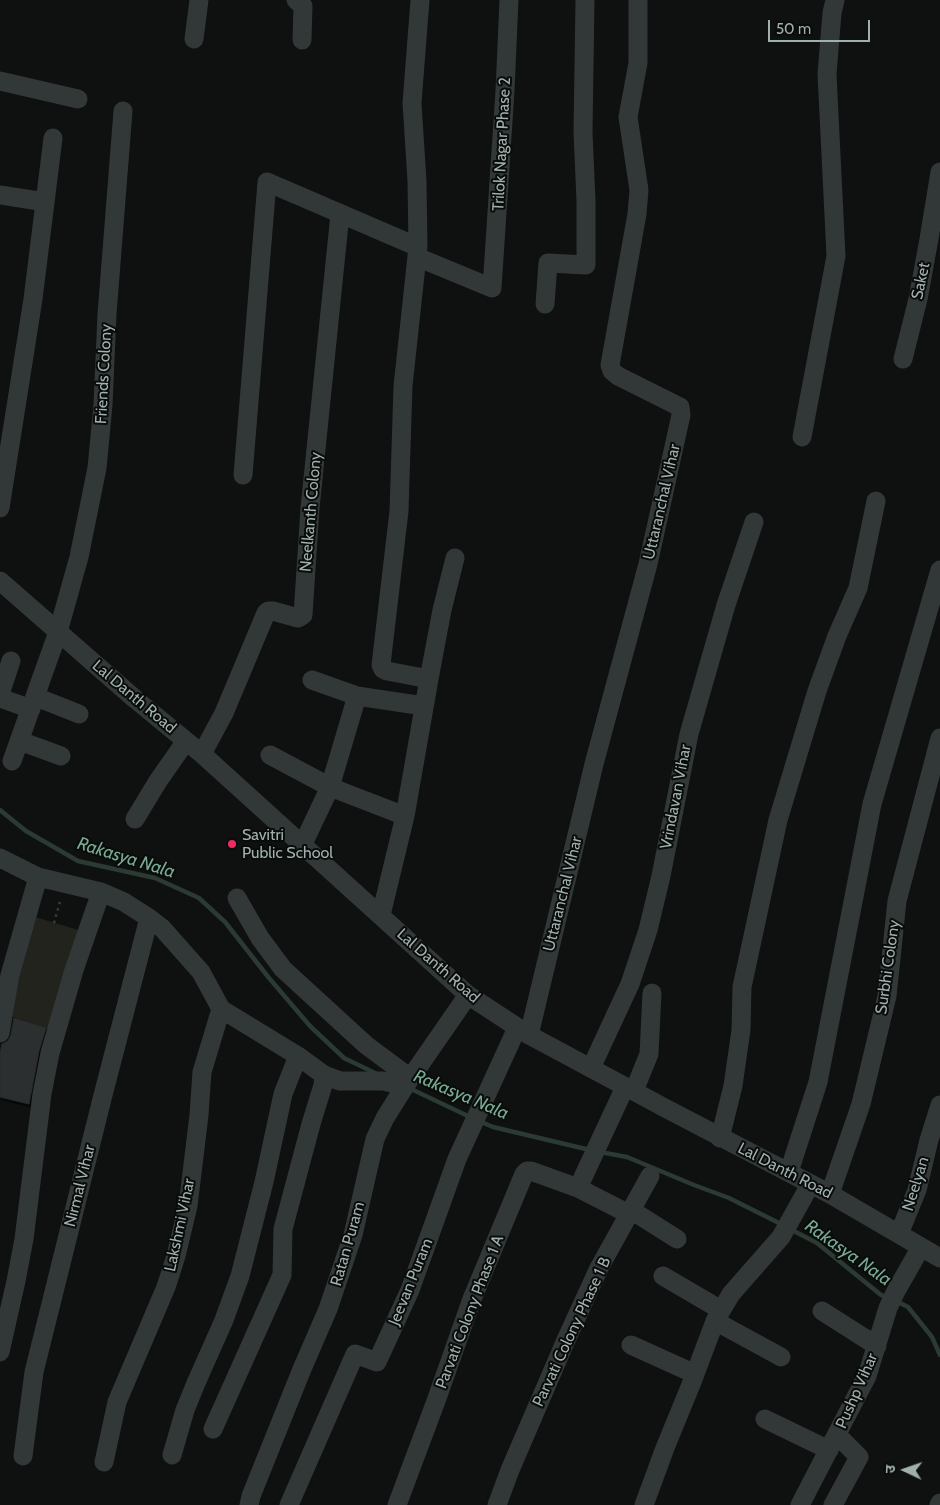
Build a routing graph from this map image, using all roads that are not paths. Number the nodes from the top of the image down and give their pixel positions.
1 (199, 0) edge
2 (296, 0) edge
3 (420, 0) edge
4 (509, 0) edge
5 (584, 0) edge
6 (638, 0) edge
7 (835, 0) edge
8 (194, 39) dead end
9 (302, 40) dead end
10 (0, 81) edge
11 (78, 99) dead end
12 (123, 111) dead end
13 (53, 138) dead end
14 (940, 172) edge
15 (0, 195) edge
16 (45, 202) junction
17 (340, 214) junction
18 (418, 252) junction
19 (545, 304) dead end
20 (903, 359) dead end
21 (802, 436) dead end
22 (243, 475) dead end
23 (876, 501) dead end
24 (0, 508) edge
25 (754, 522) dead end
26 (455, 558) dead end
27 (940, 570) edge
28 (0, 581) edge
29 (58, 632) junction
30 (11, 661) dead end
31 (429, 679) junction
32 (312, 680) dead end
33 (0, 696) edge
34 (357, 696) junction
35 (33, 703) junction
36 (424, 706) junction
37 (79, 714) dead end
38 (940, 738) edge
39 (20, 741) junction
40 (186, 741) junction
41 (202, 754) junction
42 (270, 755) dead end
43 (61, 756) dead end
44 (12, 762) dead end
45 (330, 786) junction
46 (405, 816) junction
47 (134, 819) dead end
48 (302, 846) junction
49 (0, 858) edge
50 (38, 877) junction
51 (100, 892) junction
52 (237, 898) dead end
53 (381, 915) junction
54 (150, 918) junction
55 (652, 993) dead end
56 (468, 995) junction
57 (221, 1009) junction
58 (523, 1031) junction
59 (0, 1033) edge
60 (298, 1056) junction
61 (591, 1068) junction
62 (324, 1075) junction
63 (409, 1080) junction
64 (630, 1089) junction
65 (940, 1105) edge
66 (720, 1138) junction
67 (789, 1172) junction
68 (650, 1176) dead end
69 (810, 1185) junction
70 (578, 1188) junction
71 (830, 1194) junction
72 (630, 1212) junction
73 (899, 1234) junction
74 (677, 1238) dead end
75 (921, 1247) junction
76 (940, 1258) edge
77 (662, 1276) dead end
78 (822, 1311) dead end
79 (718, 1316) junction
80 (631, 1345) dead end
81 (877, 1346) junction
82 (0, 1352) edge
83 (781, 1357) dead end
84 (695, 1374) junction
85 (765, 1420) dead end
86 (213, 1429) dead end
87 (833, 1442) junction
88 (172, 1455) dead end
89 (23, 1456) dead end
90 (104, 1462) dead end
91 (249, 1505) edge
92 (289, 1505) edge
93 (397, 1505) edge
94 (497, 1505) edge
95 (644, 1505) edge
96 (800, 1505) edge
97 (833, 1505) edge

1 - 8 street
2 - 9 street
3 - 18 street
4 - 18 street, Trilok Nagar Phase 2
5 - 19 street
6 - 58 street, Uttaranchal Vihar
7 - 21 street
10 - 11 street
12 - 29 street, Friends Colony
13 - 16 street
14 - 20 street, Saket
15 - 16 street
16 - 24 street
17 - 18 street
17 - 22 street
17 - 41 street, Neelkanth Colony
18 - 31 street
23 - 66 street
25 - 61 street, Vrindavan Vihar
26 - 31 street
27 - 67 street
28 - 29 street, Lal Danth Road
29 - 35 street, Friends Colony
29 - 40 street, Lal Danth Road
30 - 33 street
31 - 36 street
32 - 34 street
33 - 35 street
34 - 36 street
34 - 45 street
35 - 37 street
35 - 39 street, Friends Colony
36 - 46 street
38 - 71 street, Surbhi Colony
39 - 43 street
39 - 44 street, Friends Colony
40 - 41 street, Lal Danth Road
40 - 47 street
41 - 48 street, Lal Danth Road
42 - 45 street
45 - 46 street
45 - 48 street
46 - 53 street
48 - 53 street, Lal Danth Road
49 - 50 street
50 - 51 street
50 - 59 street
51 - 54 street
51 - 82 street
52 - 63 street
53 - 56 street, Lal Danth Road
54 - 57 street
54 - 89 street, Nirmal Vihar
55 - 64 street
56 - 58 street, Lal Danth Road
56 - 63 street, Ratan Puram
57 - 60 street
57 - 90 street, Lakshmi Vihar
58 - 61 street, Lal Danth Road
58 - 92 street, Jeevan Puram
60 - 62 street
60 - 88 street
61 - 64 street, Lal Danth Road
62 - 63 street
62 - 86 street
63 - 91 street, Ratan Puram
64 - 66 street, Lal Danth Road
64 - 70 street
65 - 73 street, Neelyan
66 - 67 street, Lal Danth Road
67 - 69 street, Lal Danth Road
68 - 72 street, Parvati Colony Phase 1 B
69 - 71 street, Lal Danth Road
69 - 79 street
70 - 72 street
70 - 93 street, Parvati Colony Phase 1 A
71 - 73 street, Lal Danth Road
72 - 74 street
72 - 94 street, Parvati Colony Phase 1 B
73 - 75 street, Lal Danth Road
75 - 76 street, Lal Danth Road
75 - 81 street, Pushp Vihar
77 - 79 street
78 - 81 street
79 - 83 street
79 - 84 street
80 - 84 street
81 - 87 street, Pushp Vihar
84 - 95 street
85 - 87 street
87 - 96 street, Pushp Vihar
87 - 97 street

